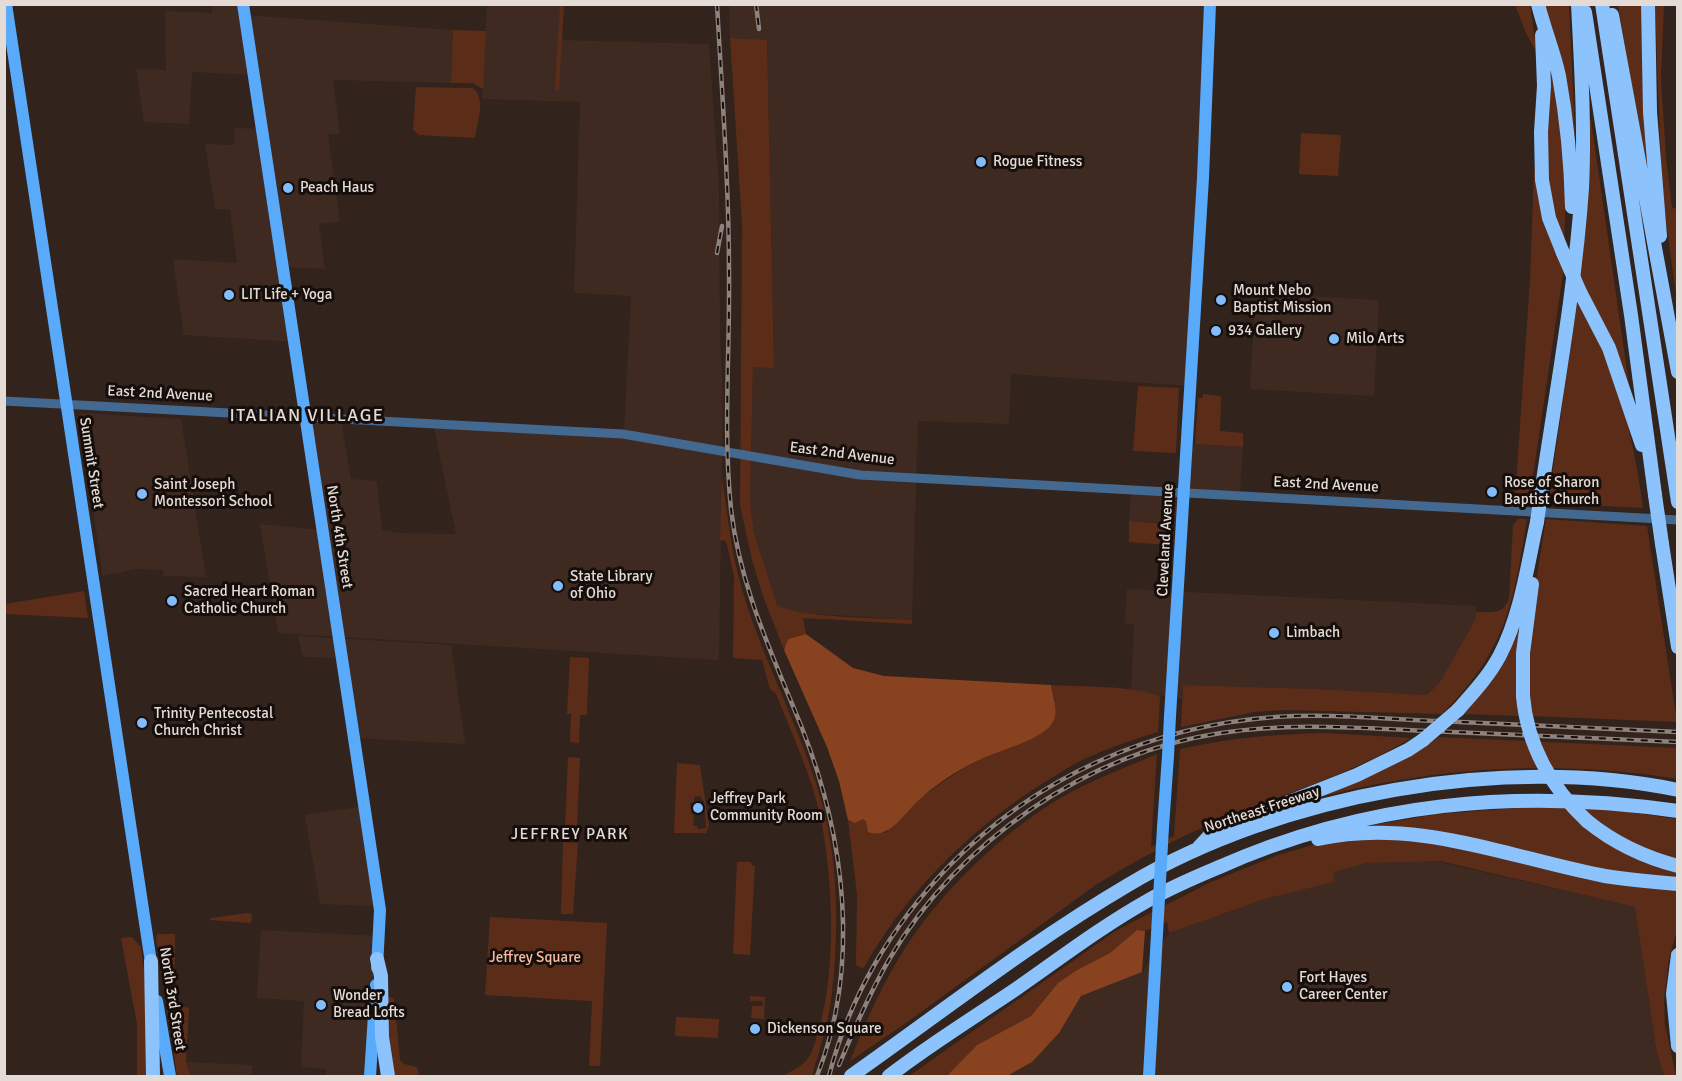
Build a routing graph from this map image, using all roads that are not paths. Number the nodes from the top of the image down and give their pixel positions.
1 (6, 4) edge
2 (243, 4) edge
3 (1210, 4) edge
4 (1578, 4) edge
5 (1584, 4) edge
6 (1602, 4) edge
7 (1609, 4) edge
8 (1648, 4) edge
9 (1539, 8) edge
10 (1569, 253) junction
11 (1667, 310) junction
12 (1677, 372) edge
13 (4, 401) edge
14 (67, 404) junction
15 (306, 417) junction
16 (1650, 466) junction
17 (1184, 493) junction
18 (1677, 499) edge
19 (1677, 520) edge
20 (1537, 522) junction
21 (1677, 647) edge
22 (1677, 790) edge
23 (1677, 811) edge
24 (1196, 850) junction
25 (1246, 855) junction
26 (1677, 866) edge
27 (1677, 884) edge
28 (145, 926) joint
29 (1677, 955) edge
30 (377, 959) junction
31 (151, 961) junction
32 (1677, 1046) edge
33 (153, 1077) edge
34 (170, 1077) edge
35 (370, 1077) edge
36 (388, 1077) edge
37 (851, 1077) edge
38 (889, 1077) edge
39 (1149, 1077) edge

1 - 14 main road, Summit Street
2 - 15 main road, North 4th Street
3 - 17 main road, Cleveland Avenue
4 - 10 highway
5 - 16 highway
6 - 18 highway
7 - 11 highway
8 - 11 highway
9 - 10 highway
9 - 10 highway
10 - 16 highway, bridge
10 - 20 highway, bridge
11 - 12 highway
13 - 14 street, East 2nd Avenue
14 - 15 street, East 2nd Avenue
14 - 28 main road, Summit Street
15 - 17 street, East 2nd Avenue
15 - 30 main road, North 4th Street
16 - 21 highway, bridge
17 - 19 street, East 2nd Avenue
17 - 39 main road, Cleveland Avenue, bridge
20 - 24 highway, bridge
20 - 26 highway, bridge
22 - 24 highway, Northeast Freeway
23 - 25 highway
24 - 37 highway, Northeast Freeway
25 - 27 highway
25 - 38 highway
28 - 31 main road, North 3rd Street
29 - 32 highway
30 - 35 main road, North 4th Street
30 - 36 highway
31 - 33 highway
31 - 34 main road, North 3rd Street

